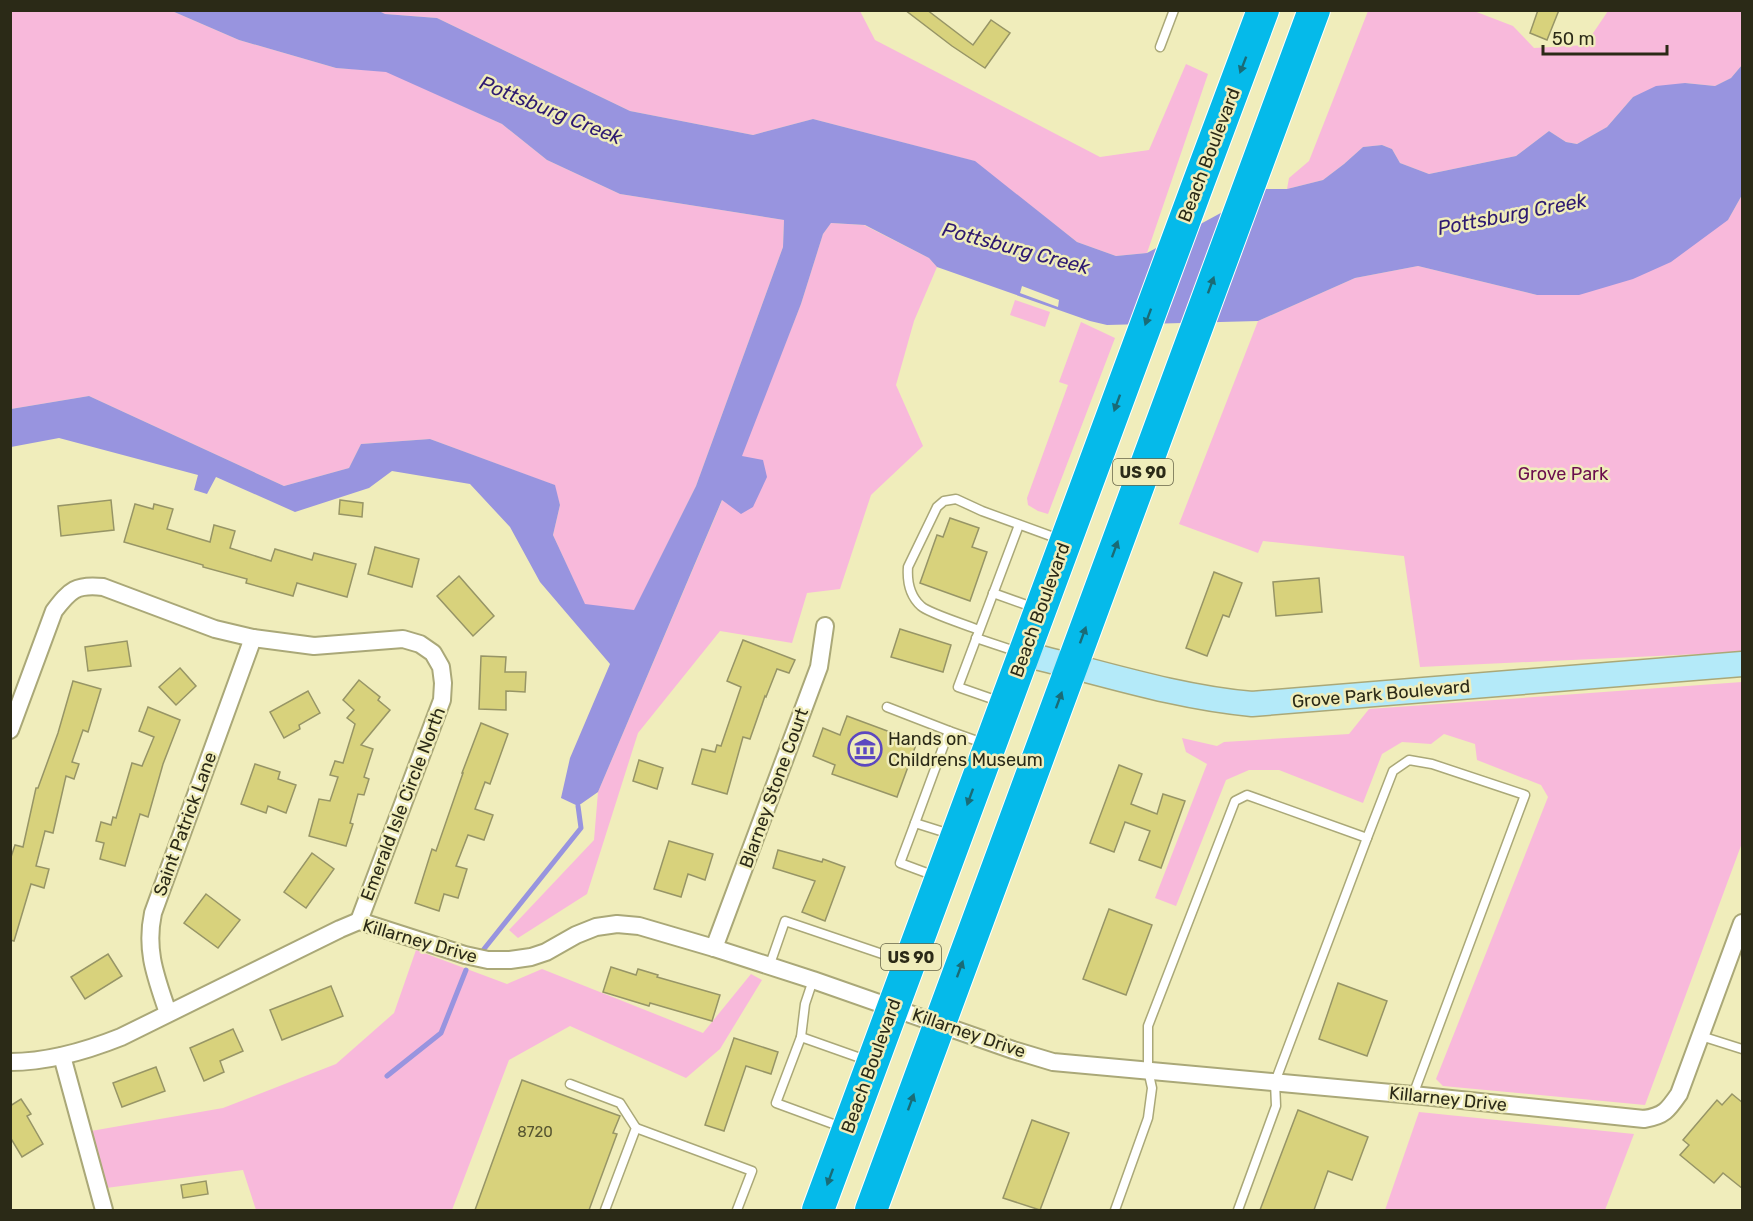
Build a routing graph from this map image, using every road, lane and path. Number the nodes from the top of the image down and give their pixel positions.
1 (1174, 10) edge
2 (1263, 10) edge
3 (1314, 10) edge
4 (1160, 47) dead end
5 (1019, 525) junction
6 (1065, 541) junction
7 (993, 593) junction
8 (1040, 610) junction
9 (825, 626) dead end
10 (977, 634) junction
11 (254, 638) junction
12 (1024, 654) junction
13 (1743, 664) edge
14 (1072, 666) junction
15 (1005, 703) junction
16 (887, 707) dead end
17 (10, 730) edge
18 (950, 731) junction
19 (989, 746) junction
20 (915, 823) junction
21 (956, 836) junction
22 (1367, 838) junction
23 (940, 878) junction
24 (359, 921) junction
25 (1743, 923) edge
26 (714, 948) junction
27 (909, 963) junction
28 (769, 967) junction
29 (813, 980) junction
30 (893, 1007) junction
31 (168, 1013) junction
32 (940, 1024) junction
33 (1701, 1036) junction
34 (801, 1037) junction
35 (1743, 1049) edge
36 (62, 1056) junction
37 (10, 1062) edge
38 (872, 1062) junction
39 (1148, 1070) junction
40 (1275, 1082) junction
41 (570, 1084) dead end
42 (1413, 1095) junction
43 (636, 1128) junction
44 (848, 1130) junction
45 (104, 1210) edge
46 (605, 1210) edge
47 (737, 1210) edge
48 (818, 1210) edge
49 (871, 1210) edge
50 (1114, 1210) edge
51 (1238, 1210) edge

1 - 4 lane
2 -> 6 highway, Beach Boulevard / US 90
14 -> 3 highway, US 90
5 - 6 lane
5 - 7 lane
5 - 10 lane
6 - 8 highway, Beach Boulevard / US 90
7 - 8 lane
7 - 10 lane
8 - 12 highway, Beach Boulevard / US 90
9 - 26 street, Blarney Stone Court
10 - 12 lane
10 - 15 lane
11 - 17 street
11 - 24 street, Emerald Isle Circle North
11 - 31 street, Saint Patrick Lane
12 - 14 street, Grove Park Boulevard
12 - 15 highway, Beach Boulevard / US 90
13 - 14 street, Grove Park Boulevard
32 -> 14 highway, US 90
15 - 19 highway, Beach Boulevard / US 90
16 - 18 lane
18 - 19 lane
18 - 20 lane
19 -> 21 highway, Beach Boulevard / US 90
20 - 21 lane
20 - 23 lane
21 - 23 highway, Beach Boulevard / US 90
22 - 39 lane
22 - 40 lane
22 - 42 lane
23 - 27 highway, Beach Boulevard / US 90
24 - 26 street, Killarney Drive
24 - 31 street, Killarney Drive
25 - 33 street, Killarney Drive
26 - 28 street, Killarney Drive
27 - 28 lane
27 - 30 highway, Beach Boulevard / US 90
28 - 29 street, Killarney Drive
29 - 30 street, Killarney Drive
29 - 34 lane
30 - 32 street, Killarney Drive
30 - 38 highway, Beach Boulevard / US 90
31 - 36 street, Killarney Drive
32 - 39 street, Killarney Drive
49 -> 32 highway, US 90
33 - 35 lane
33 - 42 street, Killarney Drive
34 - 38 lane
34 - 44 lane
36 - 37 street, Killarney Drive
36 - 45 street
38 - 44 highway, Beach Boulevard / US 90
39 - 40 street, Killarney Drive
39 - 50 lane
40 - 42 street, Killarney Drive
40 - 51 lane
41 - 43 lane
43 - 46 lane
43 - 47 lane
44 -> 48 highway, Beach Boulevard / US 90

